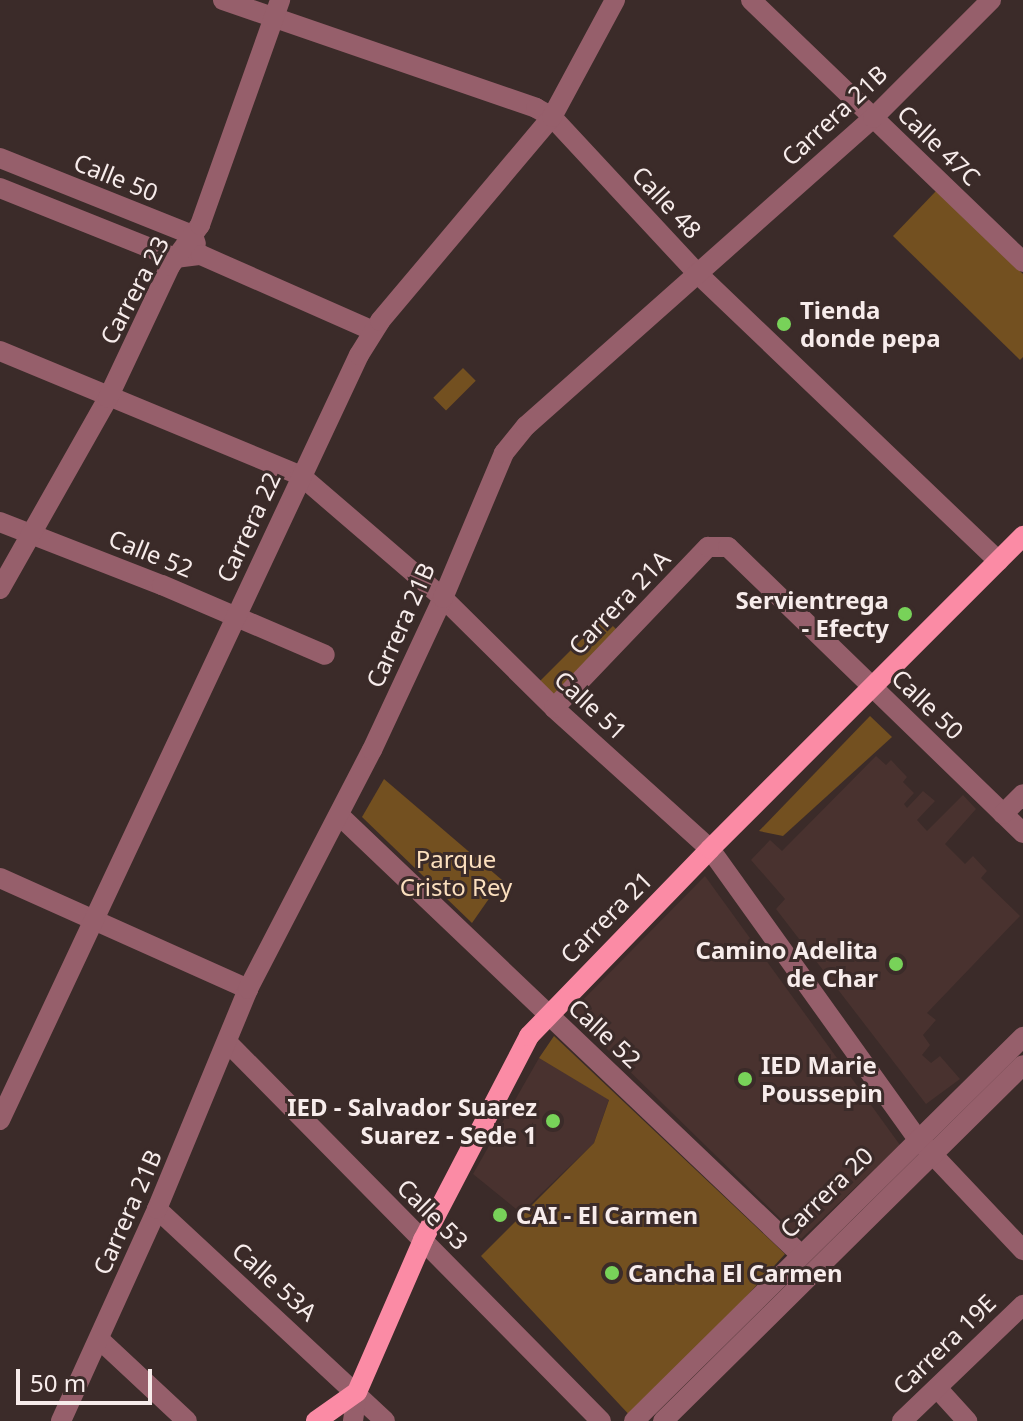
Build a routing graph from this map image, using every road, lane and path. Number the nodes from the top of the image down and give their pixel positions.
1 (223, 0) edge
2 (615, 0) edge
3 (751, 0) edge
4 (991, 0) edge
5 (278, 8) edge
6 (774, 8) edge
7 (552, 117) junction
8 (873, 118) junction
9 (0, 158) edge
10 (0, 188) edge
11 (193, 235) junction
12 (201, 255) junction
13 (175, 258) junction
14 (1023, 262) edge
15 (697, 273) junction
16 (373, 331) junction
17 (0, 351) edge
18 (108, 398) junction
19 (300, 475) junction
20 (0, 522) edge
21 (33, 535) junction
22 (1023, 536) edge
23 (728, 547) joint
24 (998, 561) junction
25 (0, 589) edge
26 (443, 598) junction
27 (236, 616) junction
28 (325, 655) dead end
29 (873, 687) junction
30 (554, 708) junction
31 (1023, 794) edge
32 (1003, 814) junction
33 (339, 815) junction
34 (1023, 833) edge
35 (710, 849) junction
36 (0, 878) edge
37 (95, 918) junction
38 (248, 989) junction
39 (547, 1014) junction
40 (1023, 1037) edge
41 (228, 1043) junction
42 (1023, 1065) edge
43 (3, 1108) edge
44 (925, 1146) junction
45 (157, 1209) junction
46 (423, 1240) junction
47 (1023, 1250) edge
48 (800, 1254) junction
49 (1023, 1305) edge
50 (99, 1339) junction
51 (937, 1388) junction
52 (357, 1392) junction
53 (61, 1421) edge
54 (187, 1421) edge
55 (316, 1421) edge
56 (353, 1421) edge
57 (385, 1421) edge
58 (601, 1421) edge
59 (634, 1421) edge
60 (663, 1421) edge
61 (902, 1421) edge
62 (967, 1421) edge

1 - 5 street, Calle 48
2 - 7 street, Carrera 22
3 - 6 street, Calle 47C
4 - 8 street, Carrera 21B
5 - 7 street, Calle 48
5 - 11 street, Carrera 23
6 - 8 street, Calle 47C
7 - 15 street, Calle 48
7 - 16 street, Carrera 22
8 - 14 street, Calle 47C
8 - 15 street, Carrera 21B
9 - 11 street, Calle 50
10 - 13 street
11 - 12 street
11 - 13 street, Carrera 23
12 - 13 street
12 - 16 street
13 - 18 street, Carrera 23
15 - 24 street, Calle 48
15 - 26 street, Carrera 21B
16 - 19 street, Carrera 22
17 - 18 street, Calle 51
18 - 19 street, Calle 51
18 - 21 street, Carrera 23
19 - 26 street, Calle 51
19 - 27 street, Carrera 22
20 - 21 street, Calle 52
21 - 25 street, Carrera 23
21 - 27 street, Calle 52
22 - 24 main road, Carrera 21
23 - 29 street, Calle 50
23 - 30 street, Carrera 21A
24 - 29 main road, Carrera 21
26 - 30 street, Calle 51
26 - 33 street, Carrera 21B
27 - 28 street, Calle 52
27 - 37 street, Carrera 22
29 - 32 street, Calle 50
29 - 35 main road, Carrera 21
30 - 35 street, Calle 51
31 - 32 street
32 - 34 street, Calle 50
33 - 38 street, Carrera 21B
33 - 39 street, Calle 52
35 - 39 main road, Carrera 21
35 - 44 street, Calle 51
36 - 37 street
37 - 38 street
37 - 43 street, Carrera 22
38 - 41 street, Carrera 21B
39 - 46 main road, Carrera 21
39 - 48 street, Calle 52
40 - 44 street, Carrera 20
41 - 45 street, Carrera 21B
41 - 46 street, Calle 53
42 - 44 street, Carrera 20
44 - 47 street, Calle 51
44 - 48 street, Carrera 20
44 - 60 street, Carrera 20
45 - 50 street, Carrera 21B
45 - 52 street, Calle 53A
46 - 52 main road, Carrera 21
46 - 58 street, Calle 53
48 - 59 street, Carrera 20
49 - 51 street, Carrera 19E
50 - 53 street, Carrera 21B
50 - 54 street
51 - 61 street, Carrera 19E
51 - 62 street
52 - 55 main road
52 - 56 street, Carrera 21
52 - 57 street, Calle 53A

